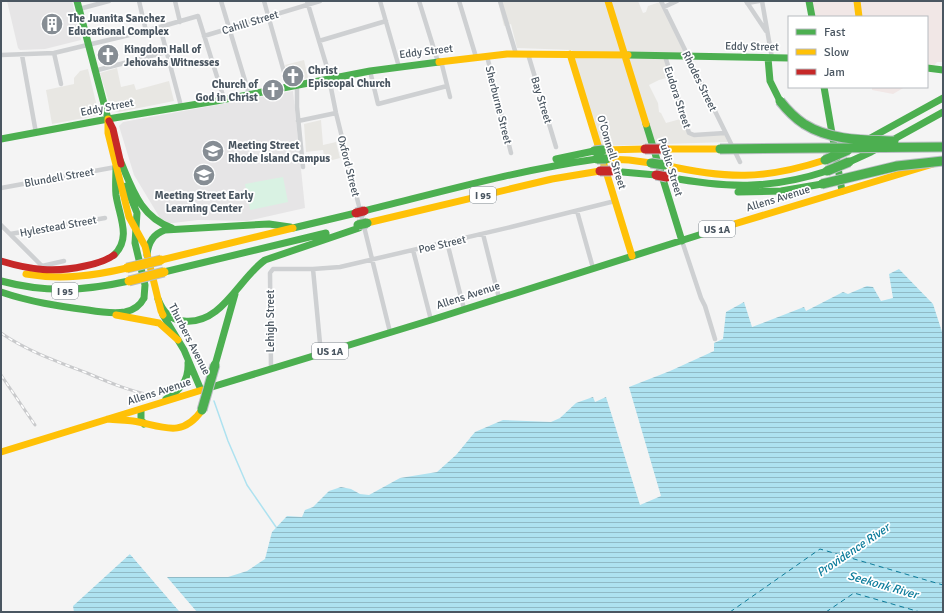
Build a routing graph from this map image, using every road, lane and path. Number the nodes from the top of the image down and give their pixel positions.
1 (109, 1) edge
2 (139, 1) edge
3 (175, 1) edge
4 (221, 1) edge
5 (264, 1) edge
6 (320, 1) edge
7 (380, 1) edge
8 (419, 1) edge
9 (459, 1) edge
10 (500, 1) edge
11 (608, 1) edge
12 (661, 1) edge
13 (677, 1) edge
14 (760, 1) edge
15 (809, 1) edge
16 (857, 1) edge
17 (747, 2) edge
18 (308, 3) edge
19 (78, 5) edge
20 (664, 7) junction
21 (268, 16) junction
22 (812, 16) edge
23 (860, 16) edge
24 (386, 21) junction
25 (180, 22) junction
26 (160, 27) junction
27 (229, 28) junction
28 (146, 31) junction
29 (768, 34) junction
30 (204, 36) junction
31 (319, 41) junction
32 (88, 45) junction
33 (166, 52) junction
34 (54, 53) junction
35 (516, 54) junction
36 (528, 54) junction
37 (570, 54) junction
38 (1, 55) edge
39 (22, 55) junction
40 (624, 55) junction
41 (487, 56) junction
42 (665, 56) junction
43 (688, 56) junction
44 (476, 57) junction
45 (770, 58) junction
46 (788, 58) edge
47 (439, 62) junction
48 (399, 67) junction
49 (928, 68) edge
50 (943, 70) edge
51 (94, 71) junction
52 (370, 71) junction
53 (330, 78) junction
54 (61, 84) dead end
55 (293, 85) junction
56 (447, 86) junction
57 (824, 88) edge
58 (249, 94) junction
59 (450, 98) dead end
60 (943, 98) edge
61 (224, 99) junction
62 (181, 106) junction
63 (336, 113) junction
64 (941, 114) edge
65 (108, 119) junction
66 (298, 121) junction
67 (36, 133) junction
68 (725, 133) junction
69 (1, 139) edge
70 (943, 146) edge
71 (556, 147) dead end
72 (511, 153) dead end
73 (600, 155) junction
74 (943, 161) edge
75 (740, 162) dead end
76 (118, 163) junction
77 (303, 167) dead end
78 (698, 183) junction
79 (1, 188) edge
80 (842, 191) junction
81 (615, 201) junction
82 (576, 211) junction
83 (105, 218) dead end
84 (1, 225) edge
85 (363, 225) junction
86 (296, 227) junction
87 (182, 228) junction
88 (136, 229) junction
89 (10, 234) junction
90 (483, 234) junction
91 (682, 241) junction
92 (447, 242) junction
93 (413, 250) junction
94 (147, 255) junction
95 (632, 256) junction
96 (1, 260) edge
97 (64, 261) dead end
98 (372, 261) junction
99 (1, 267) edge
100 (593, 268) junction
101 (313, 269) junction
102 (270, 273) joint
103 (243, 278) junction
104 (1, 281) edge
105 (1, 292) edge
106 (499, 298) junction
107 (158, 299) junction
108 (464, 309) junction
109 (103, 312) junction
110 (431, 320) junction
111 (390, 332) junction
112 (715, 339) dead end
113 (178, 340) junction
114 (321, 354) junction
115 (186, 355) junction
116 (271, 369) junction
117 (201, 390) junction
118 (160, 404) junction
119 (141, 410) junction
120 (108, 419) junction
121 (144, 424) junction
122 (1, 452) edge

1 - 19 street
2 - 28 street
3 - 25 street
4 - 27 street
5 - 21 street
6 - 18 street, Cahill Street
7 - 24 street
8 - 47 street
9 - 44 street
10 - 35 street
11 - 40 main road, Public Street
12 - 20 street, Rhodes Street
13 - 20 street
14 - 17 street
14 - 29 street
15 - 22 main road
16 - 23 main road
17 - 29 street
18 - 21 street, Cahill Street
18 - 31 street, Oxford Street
19 - 32 main road, Thurbers Avenue
20 - 43 street, Rhodes Street
21 - 27 street, Cahill Street
21 - 55 street
24 - 31 street
24 - 48 street
25 - 26 street
25 - 30 street
26 - 28 street
26 - 33 street
27 - 30 street, Cahill Street
27 - 58 street
28 - 32 street
29 - 45 street
30 - 61 street
31 - 53 street, Oxford Street
32 - 34 street
32 - 51 main road, Thurbers Avenue
33 - 51 street
33 - 62 street
34 - 39 street
34 - 54 street
35 - 36 main road, Eddy Street
35 - 41 main road, Eddy Street
36 - 37 main road, Eddy Street
36 - 71 street, Bay Street
37 - 40 main road, Eddy Street
37 - 81 main road, O'Connell Street
38 - 39 street
39 - 67 street
40 - 42 main road, Eddy Street
40 - 91 main road, Public Street
41 - 44 main road, Eddy Street
41 - 72 street, Sherburne Street
42 - 43 main road, Eddy Street
42 - 68 street, Eudora Street
43 - 45 main road, Eddy Street
43 - 68 street, Rhodes Street
44 - 47 main road, Eddy Street
45 - 46 main road, Eddy Street
45 - 70 main road, bridge
47 - 48 main road, Eddy Street
47 - 56 street
48 - 52 main road, Eddy Street
49 - 50 main road
51 - 65 main road, Thurbers Avenue
52 - 53 main road, Eddy Street
52 - 56 street
53 - 55 main road, Eddy Street
53 - 63 street, Oxford Street
55 - 58 main road, Eddy Street
55 - 66 street
56 - 59 street
57 - 80 main road
58 - 61 main road, Eddy Street
60 - 73 main road, I 95, bridge
61 - 62 main road, Eddy Street
62 - 65 main road, Eddy Street
63 - 66 street
63 - 98 street, Oxford Street
64 - 78 main road, I 95, bridge
65 - 67 main road, Eddy Street
65 - 76 main road, Thurbers Avenue
66 - 77 street
67 - 69 main road, Eddy Street
68 - 75 street, Rhodes Street
70 - 73 main road, bridge
73 - 86 main road, I 95
74 - 78 main road, bridge
74 - 80 main road, Allens Avenue / US 1A
76 - 79 street, Blundell Street
76 - 87 main road
76 - 88 main road, Thurbers Avenue
76 - 96 main road
78 - 85 main road, I 95, bridge
80 - 91 main road, Allens Avenue / US 1A
81 - 82 street, Poe Street
81 - 95 main road, O'Connell Street
82 - 90 street, Poe Street
82 - 100 street
83 - 89 street, Hylestead Street
84 - 89 street
85 - 103 main road
85 - 104 main road, I 95, bridge
86 - 87 main road
86 - 99 main road, I 95, bridge
87 - 94 main road
88 - 94 main road, Thurbers Avenue
88 - 109 main road, Thurbers Avenue
89 - 97 street
90 - 92 street, Poe Street
90 - 106 street
91 - 95 main road, Allens Avenue / US 1A
91 - 112 street, Public Street
92 - 93 street, Poe Street
92 - 108 street
93 - 98 street, Poe Street
93 - 110 street
94 - 107 main road, Thurbers Avenue
95 - 100 main road, Allens Avenue / US 1A
98 - 101 street, Poe Street
98 - 111 street, Oxford Street
100 - 106 main road, Allens Avenue / US 1A
101 - 102 street, Poe Street
101 - 114 street
102 - 116 street, Lehigh Street
103 - 107 main road
103 - 121 main road, bridge
105 - 109 main road
106 - 108 main road, Allens Avenue / US 1A
107 - 113 main road, Thurbers Avenue
108 - 110 main road, Allens Avenue / US 1A
109 - 113 main road
110 - 111 main road, Allens Avenue / US 1A
111 - 114 main road, Allens Avenue / US 1A
113 - 115 main road, Thurbers Avenue
114 - 116 main road, Allens Avenue / US 1A
115 - 117 main road, Thurbers Avenue
115 - 118 main road
116 - 117 main road, Allens Avenue / US 1A
117 - 118 main road, Allens Avenue / US 1A
118 - 119 main road, Allens Avenue / US 1A
119 - 120 main road, Allens Avenue / US 1A
119 - 121 main road
120 - 121 main road
120 - 122 main road, Allens Avenue / US 1A

